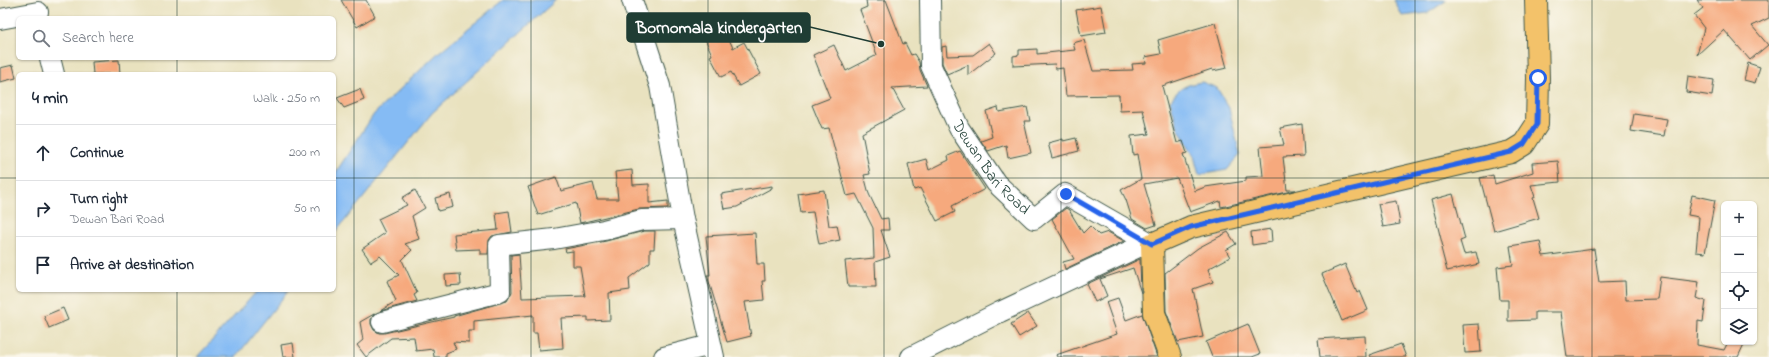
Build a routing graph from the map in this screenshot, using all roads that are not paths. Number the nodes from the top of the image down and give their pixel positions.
1 (632, 0) edge
2 (930, 0) edge
3 (1536, 0) edge
4 (38, 10) edge
5 (0, 19) edge
6 (50, 60) edge
7 (54, 72) edge
8 (683, 219) junction
9 (1151, 243) junction
10 (382, 322) dead end
11 (713, 351) edge
12 (664, 357) edge
13 (911, 357) edge
14 (1170, 357) edge

1 - 8 street
2 - 9 street, Dewan Bari Road
3 - 9 main road
4 - 5 street
6 - 7 street
8 - 10 street
8 - 11 street
9 - 13 street
9 - 14 main road
11 - 12 street

